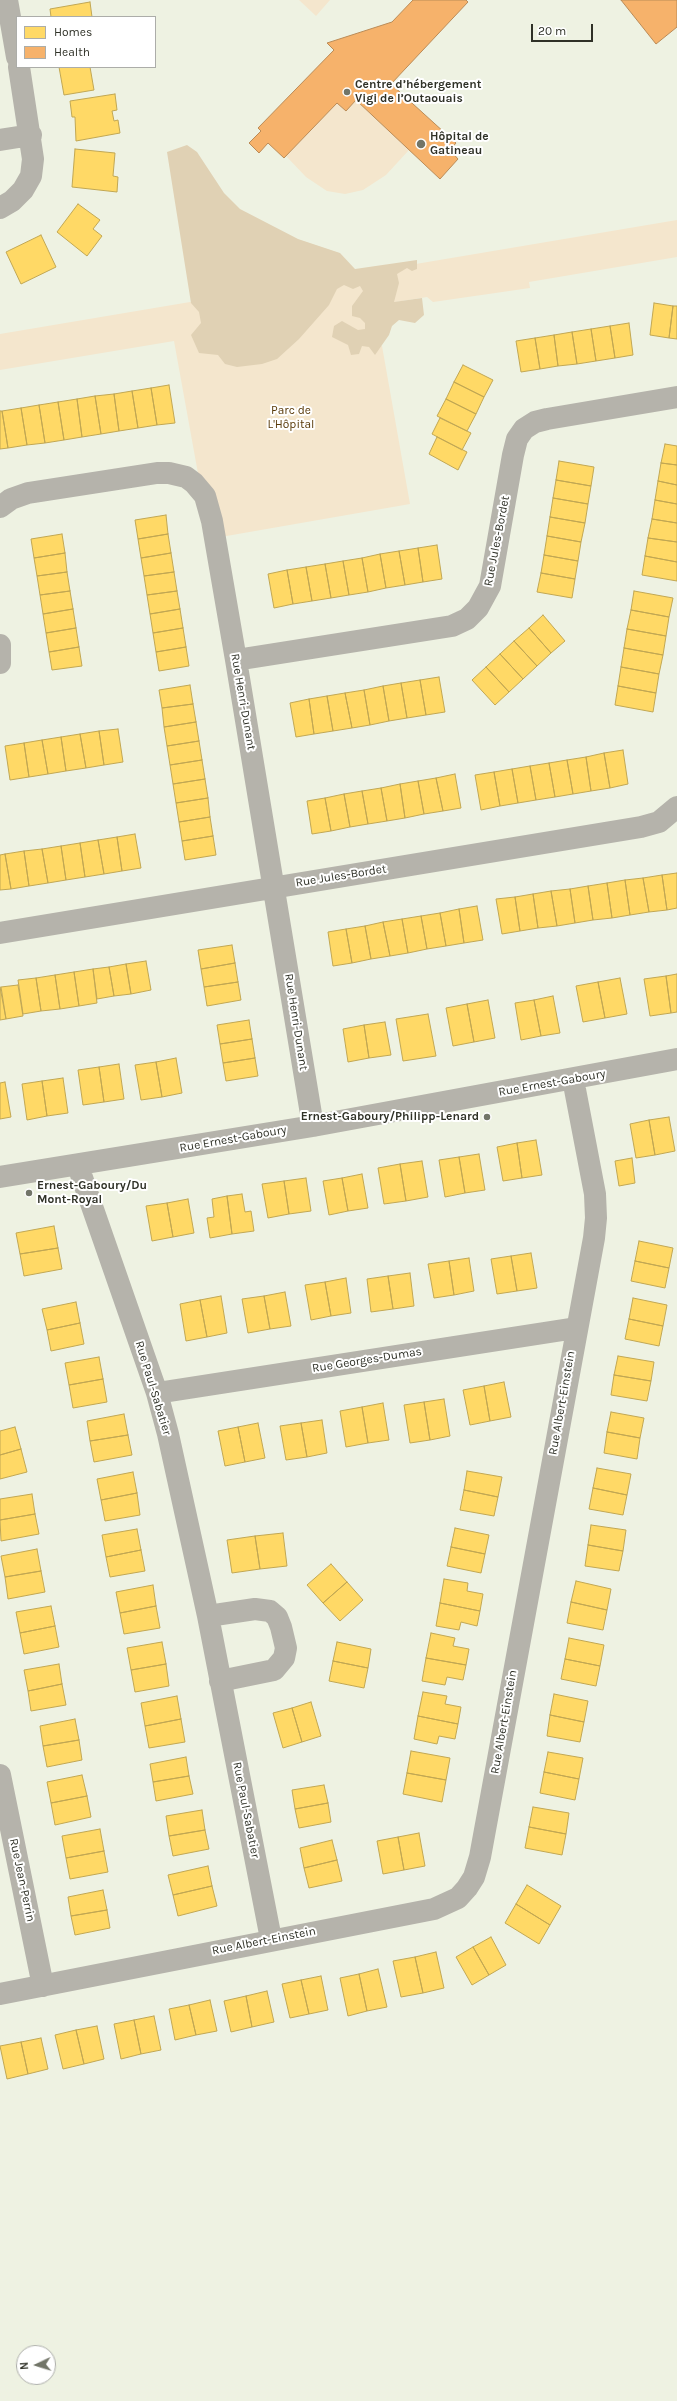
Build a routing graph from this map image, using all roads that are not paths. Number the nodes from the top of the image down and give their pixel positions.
1 (7, 0) edge
2 (16, 51) edge
3 (19, 68) edge
4 (31, 135) junction
5 (0, 140) edge
6 (0, 208) edge
7 (677, 397) edge
8 (0, 507) edge
9 (0, 645) edge
10 (236, 660) junction
11 (0, 663) edge
12 (677, 807) edge
13 (274, 887) junction
14 (0, 933) edge
15 (677, 1059) edge
16 (573, 1079) junction
17 (313, 1126) junction
18 (78, 1166) junction
19 (0, 1177) edge
20 (576, 1328) junction
21 (157, 1393) junction
22 (208, 1616) junction
23 (220, 1680) junction
24 (0, 1775) edge
25 (271, 1939) junction
26 (43, 1986) junction
27 (0, 1994) edge

1 - 2 street
3 - 4 street
4 - 5 street
4 - 6 street
7 - 10 street, Rue Jules-Bordet
8 - 10 street, Rue Henri-Dunant
9 - 11 street
10 - 13 street, Rue Henri-Dunant
12 - 13 street, Rue Jules-Bordet
13 - 14 street, Rue Jules-Bordet
13 - 17 street, Rue Henri-Dunant
15 - 16 street, Rue Ernest-Gaboury
16 - 17 street, Rue Ernest-Gaboury
16 - 20 street, Rue Albert-Einstein
17 - 18 street, Rue Ernest-Gaboury
18 - 19 street, Rue Ernest-Gaboury
18 - 21 street, Rue Paul-Sabatier
20 - 21 street, Rue Georges-Dumas
20 - 25 street, Rue Albert-Einstein
21 - 22 street, Rue Paul-Sabatier
22 - 23 street, Rue Paul-Sabatier
22 - 23 street
23 - 25 street, Rue Paul-Sabatier
24 - 26 street, Rue Jean-Perrin
25 - 26 street, Rue Albert-Einstein
26 - 27 street, Rue Albert-Einstein

